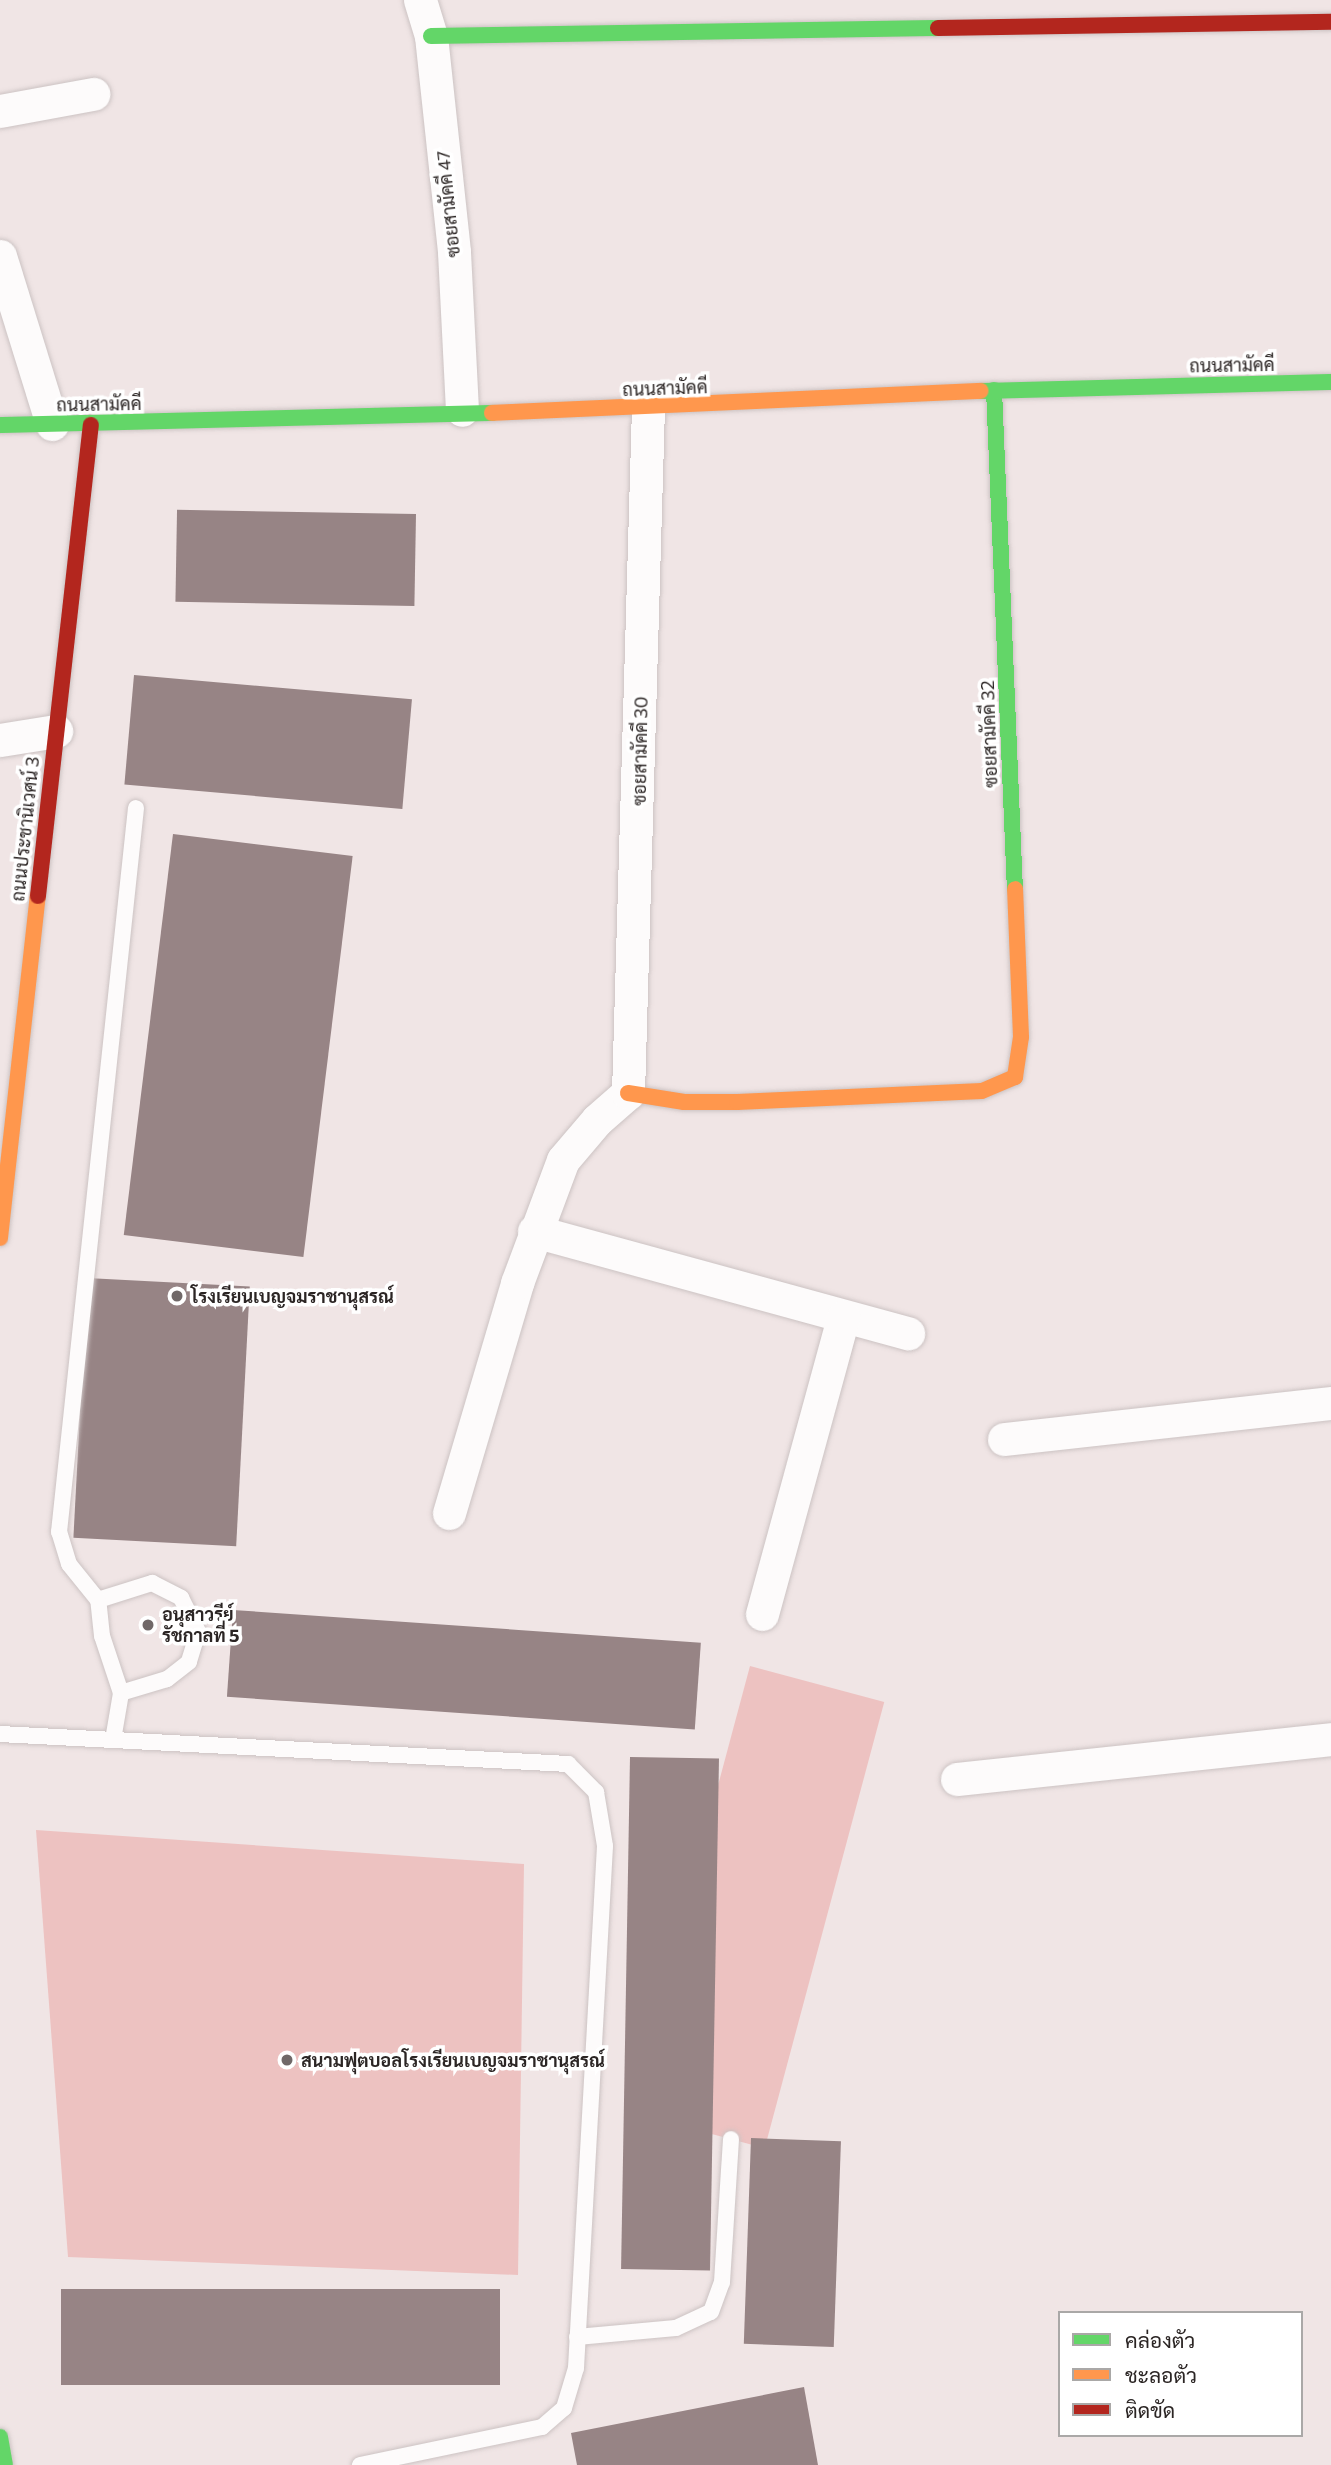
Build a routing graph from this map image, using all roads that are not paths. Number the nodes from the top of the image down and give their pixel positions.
1 (420, 0) edge
2 (1331, 22) edge
3 (431, 36) junction
4 (93, 94) dead end
5 (0, 111) edge
6 (0, 256) edge
7 (1331, 382) edge
8 (994, 390) junction
9 (648, 409) junction
10 (462, 410) junction
11 (52, 424) junction
12 (0, 425) edge
13 (91, 425) junction
14 (55, 731) junction
15 (0, 740) edge
16 (136, 808) dead end
17 (628, 1093) junction
18 (1, 1217) edge
19 (534, 1231) junction
20 (843, 1317) junction
21 (908, 1332) dead end
22 (1331, 1402) edge
23 (1004, 1439) dead end
24 (449, 1513) dead end
25 (98, 1600) junction
26 (762, 1614) dead end
27 (121, 1693) junction
28 (0, 1734) edge
29 (1331, 1739) edge
30 (113, 1740) junction
31 (957, 1779) dead end
32 (732, 2139) dead end
33 (577, 2337) junction
34 (0, 2439) edge
35 (5, 2465) edge
36 (360, 2465) edge

1 - 3 street, ซอยสามัคคี 47
2 - 3 street
3 - 10 street, ซอยสามัคคี 47
4 - 5 street
6 - 11 street
7 - 8 street, ถนนสามัคคี
8 - 9 street, ถนนสามัคคี
8 - 17 street, ซอยสามัคคี 32
9 - 10 street, ถนนสามัคคี
9 - 17 street, ซอยสามัคคี 30
10 - 13 street, ถนนสามัคคี
11 - 12 street, ถนนสามัคคี
11 - 13 street, ถนนสามัคคี
13 - 14 street, ถนนประชานิเวศน์ 3
14 - 15 street
14 - 18 street, ถนนประชานิเวศน์ 3
16 - 25 lane
17 - 19 street
19 - 20 street
19 - 24 street
20 - 21 street
20 - 26 street
22 - 23 street
25 - 27 lane
25 - 27 lane
27 - 30 lane
28 - 30 lane
29 - 31 street
30 - 33 lane
32 - 33 lane
33 - 36 lane
34 - 35 street

